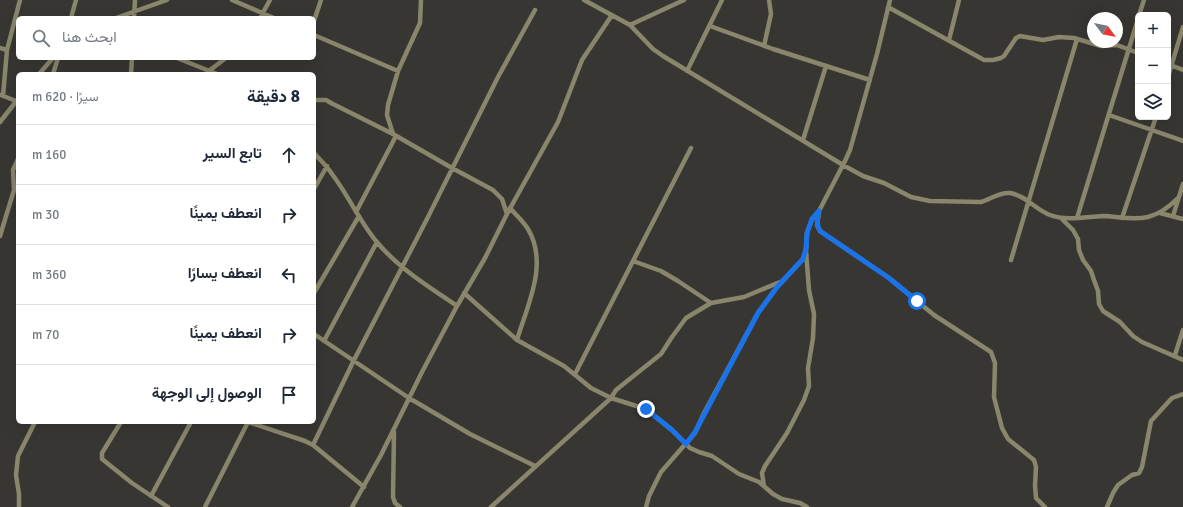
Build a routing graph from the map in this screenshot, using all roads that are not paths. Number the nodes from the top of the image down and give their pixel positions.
1 (20, 0) edge
2 (76, 0) edge
3 (134, 0) edge
4 (167, 0) edge
5 (232, 0) edge
6 (270, 0) edge
7 (321, 0) edge
8 (421, 0) edge
9 (584, 0) edge
10 (684, 0) edge
11 (722, 0) edge
12 (769, 0) edge
13 (890, 0) edge
14 (960, 0) edge
15 (1144, 0) edge
16 (888, 7) junction
17 (535, 10) dead end
18 (134, 11) junction
19 (1140, 12) edge
20 (612, 15) junction
21 (72, 16) edge
22 (121, 16) edge
23 (134, 16) edge
24 (261, 16) edge
25 (316, 16) edge
26 (630, 25) junction
27 (710, 26) junction
28 (1183, 27) edge
29 (1135, 29) edge
30 (316, 36) edge
31 (1078, 39) junction
32 (949, 40) junction
33 (764, 46) junction
34 (0, 48) edge
35 (1129, 49) junction
36 (7, 50) junction
37 (1135, 52) edge
38 (51, 60) edge
39 (57, 60) edge
40 (132, 60) edge
41 (182, 60) edge
42 (223, 60) edge
43 (1171, 61) edge
44 (1171, 64) edge
45 (826, 66) junction
46 (210, 70) junction
47 (1183, 70) edge
48 (398, 71) junction
49 (687, 71) junction
50 (41, 72) edge
51 (53, 72) edge
52 (131, 72) edge
53 (214, 72) edge
54 (870, 80) junction
55 (2, 96) edge
56 (16, 100) edge
57 (316, 100) edge
58 (16, 101) edge
59 (1109, 115) junction
60 (1155, 120) edge
61 (0, 122) edge
62 (1152, 130) junction
63 (394, 135) junction
64 (803, 140) junction
65 (1183, 141) edge
66 (691, 148) dead end
67 (316, 155) edge
68 (16, 163) edge
69 (843, 165) junction
70 (326, 166) junction
71 (452, 168) junction
72 (1183, 184) edge
73 (316, 186) edge
74 (16, 193) edge
75 (1178, 198) junction
76 (1028, 201) junction
77 (510, 208) junction
78 (819, 211) junction
79 (1160, 213) junction
80 (357, 214) junction
81 (506, 214) junction
82 (1173, 216) junction
83 (1061, 218) junction
84 (1077, 218) junction
85 (1122, 218) junction
86 (1183, 219) edge
87 (0, 236) edge
88 (377, 242) junction
89 (806, 249) junction
90 (1011, 260) dead end
91 (633, 261) junction
92 (402, 268) junction
93 (783, 280) junction
94 (316, 289) edge
95 (464, 293) junction
96 (712, 303) junction
97 (457, 306) junction
98 (1183, 330) edge
99 (316, 335) edge
100 (517, 340) junction
101 (324, 341) junction
102 (1175, 355) junction
103 (1183, 360) edge
104 (353, 362) junction
105 (576, 374) junction
106 (1183, 394) edge
107 (409, 398) junction
108 (611, 398) junction
109 (34, 424) edge
110 (120, 424) edge
111 (190, 424) edge
112 (247, 424) edge
113 (254, 424) edge
114 (394, 430) junction
115 (686, 444) junction
116 (312, 445) junction
117 (535, 466) junction
118 (364, 487) junction
119 (765, 488) junction
120 (151, 496) junction
121 (19, 507) edge
122 (168, 507) edge
123 (205, 507) edge
124 (352, 507) edge
125 (400, 507) edge
126 (491, 507) edge
127 (646, 507) edge
128 (807, 507) edge
129 (1045, 507) edge
130 (1107, 507) edge

1 - 36 street
2 - 21 street
3 - 18 street
4 - 18 street
5 - 24 street
6 - 24 street
7 - 25 street
8 - 48 street
9 - 20 street
10 - 26 street
11 - 27 street
12 - 33 street
13 - 16 street
14 - 32 street
15 - 19 street
16 - 32 street
16 - 54 street
17 - 71 street
18 - 22 street
18 - 23 street
20 - 26 street
20 - 77 street
26 - 49 street
27 - 33 street
27 - 49 street
28 - 43 street
29 - 35 street
30 - 48 street
31 - 32 street
31 - 35 street
31 - 76 street
33 - 45 street
34 - 36 street
35 - 37 street
35 - 59 street
36 - 55 street
38 - 50 street
39 - 51 street
40 - 52 street
41 - 46 street
42 - 46 street
44 - 47 street
45 - 54 street
45 - 64 street
46 - 53 street
48 - 63 street
49 - 64 street
54 - 69 street
55 - 56 street
57 - 63 street
58 - 61 street
59 - 62 street
59 - 84 street
60 - 62 street
62 - 65 street
62 - 85 street
63 - 71 street
63 - 80 street
64 - 69 street
66 - 91 street
67 - 70 street
68 - 74 street
69 - 76 street
69 - 78 street
70 - 73 street
70 - 80 street
71 - 81 street
71 - 92 street
72 - 75 street
74 - 87 street
75 - 79 street
75 - 82 street
76 - 83 street
76 - 90 street
77 - 81 street
77 - 100 street
78 - 89 street
78 - 129 street
79 - 82 street
79 - 85 street
80 - 88 street
80 - 94 street
81 - 95 street
82 - 86 street
83 - 84 street
83 - 102 street
84 - 85 street
88 - 92 street
88 - 101 street
89 - 93 street
89 - 119 street
91 - 96 street
91 - 105 street
92 - 97 street
92 - 104 street
93 - 96 street
93 - 115 street
95 - 97 street
95 - 100 street
96 - 108 street
97 - 107 street
98 - 102 street
99 - 101 street
100 - 105 street
101 - 104 street
102 - 103 street
104 - 107 street
104 - 116 street
105 - 108 street
106 - 130 street
107 - 114 street
107 - 117 street
108 - 115 street
108 - 117 street
109 - 121 street
110 - 120 street
111 - 120 street
112 - 123 street
113 - 116 street
114 - 118 street
114 - 125 street
115 - 119 street
115 - 127 street
116 - 118 street
117 - 126 street
118 - 124 street
119 - 128 street
120 - 122 street

